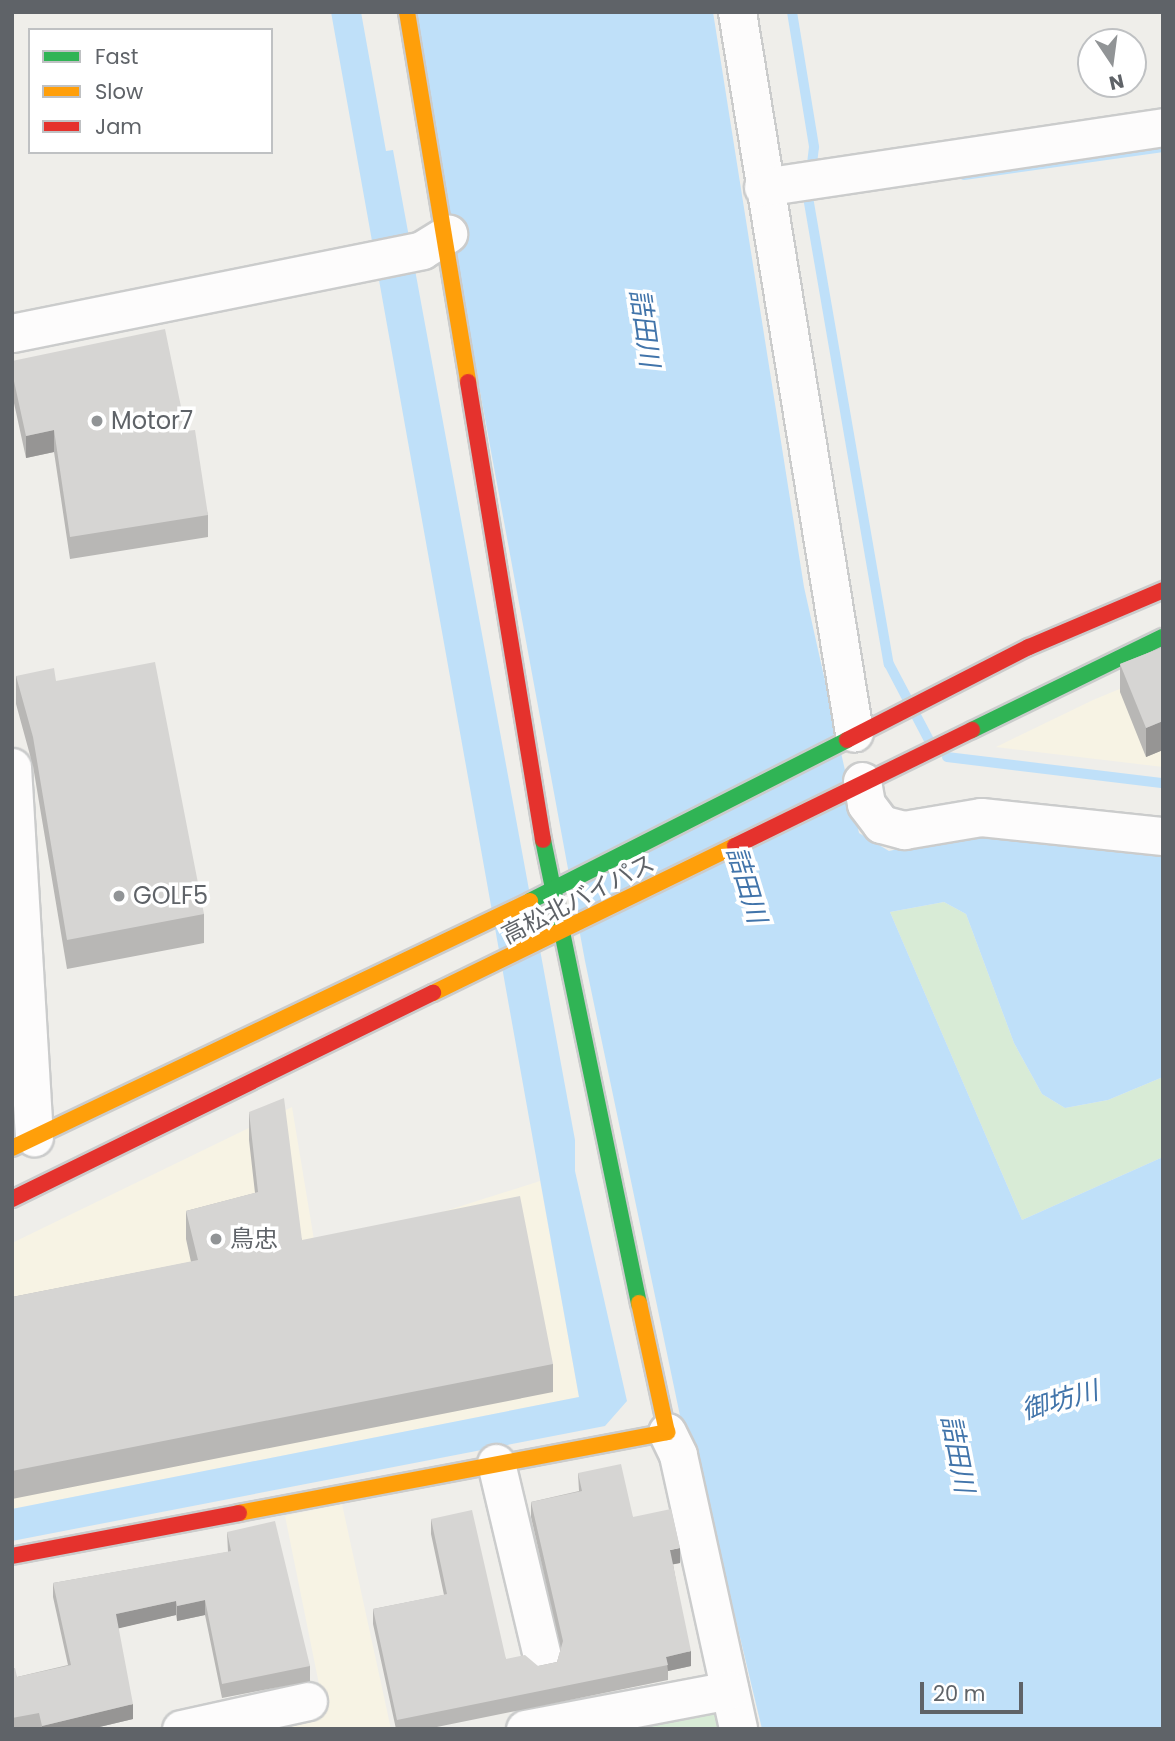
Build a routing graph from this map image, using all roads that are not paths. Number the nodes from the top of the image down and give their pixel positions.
1 (407, 12) edge
2 (737, 12) edge
3 (1163, 127) edge
4 (776, 185) junction
5 (435, 242) junction
6 (12, 333) edge
7 (1163, 590) edge
8 (1163, 637) edge
9 (851, 734) junction
10 (12, 767) edge
11 (860, 781) junction
12 (1163, 836) edge
13 (552, 891) junction
14 (559, 934) junction
15 (23, 1142) edge
16 (12, 1199) edge
17 (667, 1432) junction
18 (496, 1464) junction
19 (12, 1556) edge
20 (543, 1661) dead end
21 (729, 1690) junction
22 (309, 1702) dead end
23 (181, 1729) edge
24 (525, 1729) edge
25 (738, 1729) edge

1 - 5 main road
2 - 4 street
3 - 4 street
4 - 9 street
5 - 6 street
5 - 13 main road
7 - 9 main road, 高松北バイパス
8 - 11 main road, 高松北バイパス
9 - 13 main road, 高松北バイパス
10 - 15 street
11 - 12 street
11 - 14 main road, 高松北バイパス
13 - 14 main road
13 - 15 main road, 高松北バイパス
14 - 16 main road, 高松北バイパス
14 - 17 main road
17 - 18 main road
17 - 21 street
18 - 19 main road
18 - 20 street
21 - 24 street
21 - 25 street
22 - 23 street

